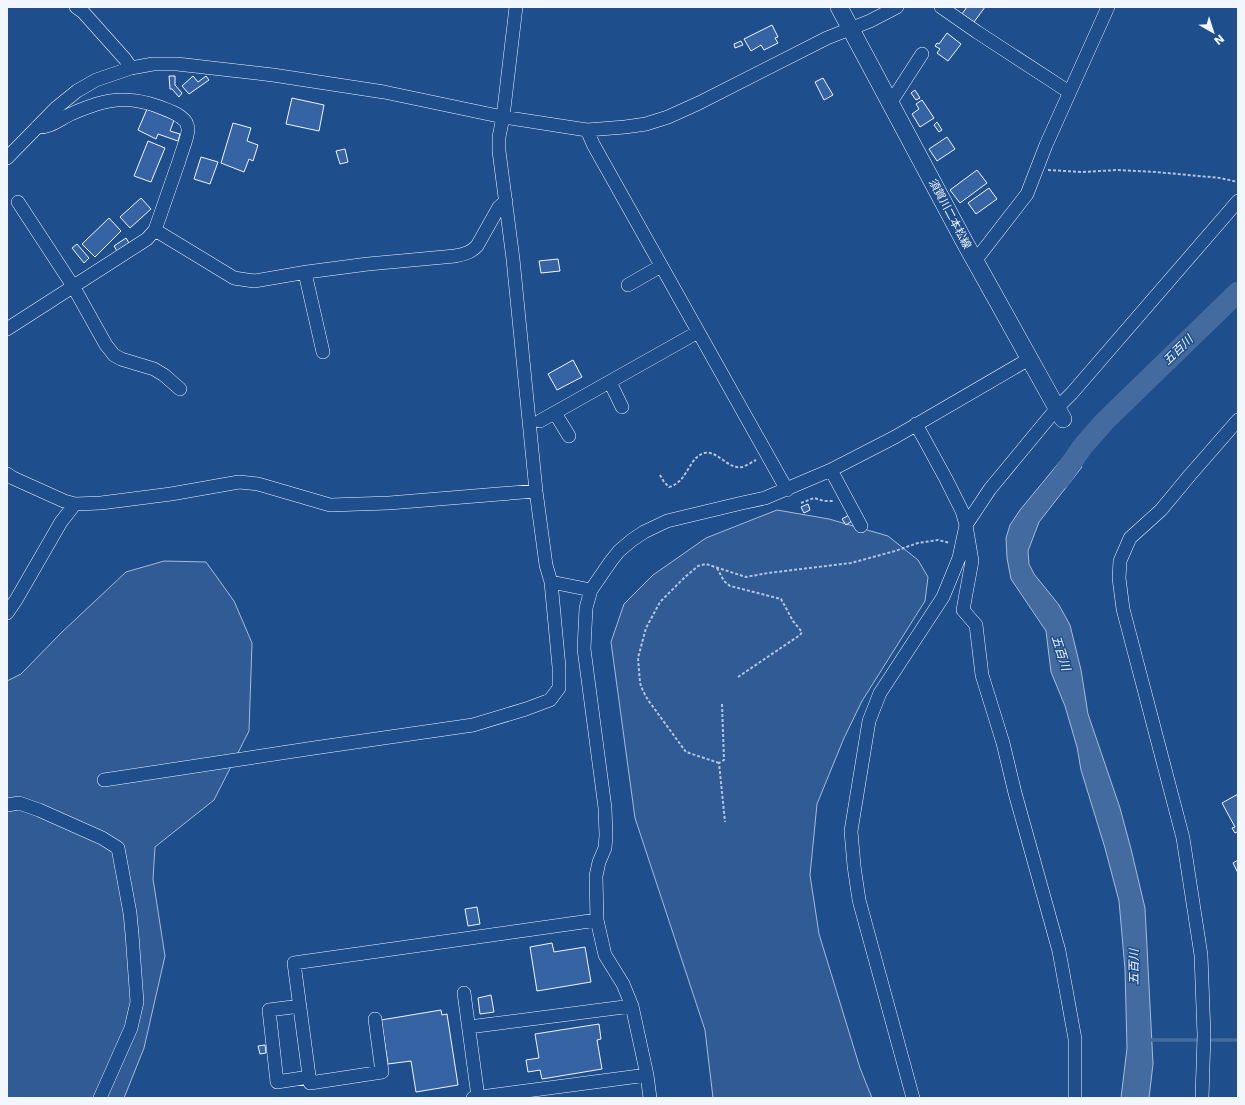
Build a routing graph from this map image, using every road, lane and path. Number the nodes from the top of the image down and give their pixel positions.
1 (76, 7) edge
2 (516, 7) edge
3 (839, 7) edge
4 (897, 7) edge
5 (941, 7) edge
6 (1108, 7) edge
7 (851, 28) junction
8 (922, 54) dead end
9 (131, 68) junction
10 (1069, 92) junction
11 (891, 102) junction
12 (503, 117) junction
13 (37, 127) junction
14 (587, 130) junction
15 (7, 158) edge
16 (1037, 169) junction
17 (1238, 182) edge
18 (506, 201) junction
19 (1238, 201) edge
20 (18, 202) dead end
21 (155, 230) junction
22 (975, 261) junction
23 (661, 266) junction
24 (305, 272) junction
25 (628, 285) dead end
26 (73, 286) junction
27 (7, 329) edge
28 (698, 332) junction
29 (323, 352) dead end
30 (1029, 359) junction
31 (610, 382) junction
32 (180, 390) dead end
33 (622, 407) dead end
34 (555, 413) junction
35 (1060, 414) junction
36 (1238, 420) edge
37 (540, 421) dead end
38 (916, 424) junction
39 (568, 436) dead end
40 (767, 454) junction
41 (831, 470) junction
42 (7, 474) edge
43 (660, 475) dead end
44 (536, 490) junction
45 (788, 490) junction
46 (846, 498) junction
47 (801, 503) dead end
48 (75, 504) junction
49 (966, 525) junction
50 (861, 526) dead end
51 (962, 545) junction
52 (716, 567) junction
53 (551, 582) junction
54 (591, 590) junction
55 (7, 613) edge
56 (738, 677) dead end
57 (722, 704) dead end
58 (719, 763) junction
59 (104, 780) dead end
60 (7, 805) edge
61 (725, 822) dead end
62 (597, 920) junction
63 (464, 993) dead end
64 (300, 1006) junction
65 (632, 1006) junction
66 (375, 1019) dead end
67 (469, 1027) junction
68 (647, 1075) junction
69 (309, 1077) junction
70 (100, 1098) edge
71 (475, 1098) edge
72 (650, 1098) edge
73 (913, 1098) edge
74 (1075, 1098) edge
75 (1202, 1098) edge

1 - 9 street
2 - 12 street
3 - 7 main road, 須賀川二本松線
4 - 7 street
5 - 10 street
6 - 10 street
7 - 11 main road, 須賀川二本松線
7 - 14 street
8 - 11 street
9 - 12 street
9 - 13 street
10 - 16 street
11 - 22 main road, 須賀川二本松線
12 - 14 street
12 - 18 street
13 - 15 street
13 - 21 street
14 - 23 street
16 - 17 path
16 - 22 street
18 - 24 street
18 - 44 street
19 - 35 street
20 - 26 street
21 - 24 street
21 - 26 street
22 - 30 main road, 須賀川二本松線
23 - 25 street
23 - 28 street
24 - 29 street
26 - 27 street
26 - 32 street
28 - 31 street
28 - 40 street
30 - 35 main road, 須賀川二本松線
30 - 38 street
31 - 33 street
31 - 34 street
34 - 37 street
34 - 39 street
35 - 49 street
36 - 75 street
38 - 41 street
38 - 49 street
40 - 43 path
40 - 45 street
41 - 45 street
41 - 46 street
42 - 48 street
44 - 48 street
44 - 53 street
45 - 54 street
46 - 47 path
46 - 50 street
48 - 55 street
49 - 51 street
49 - 74 street
51 - 52 path
51 - 73 street
52 - 56 path
52 - 58 path
53 - 54 street
53 - 59 street
54 - 62 street
57 - 58 path
58 - 61 path
60 - 70 street
62 - 64 street
62 - 65 street
63 - 67 street
64 - 69 street
64 - 69 street
65 - 67 street
65 - 68 street
66 - 69 street
67 - 71 street
68 - 71 street
68 - 72 street

